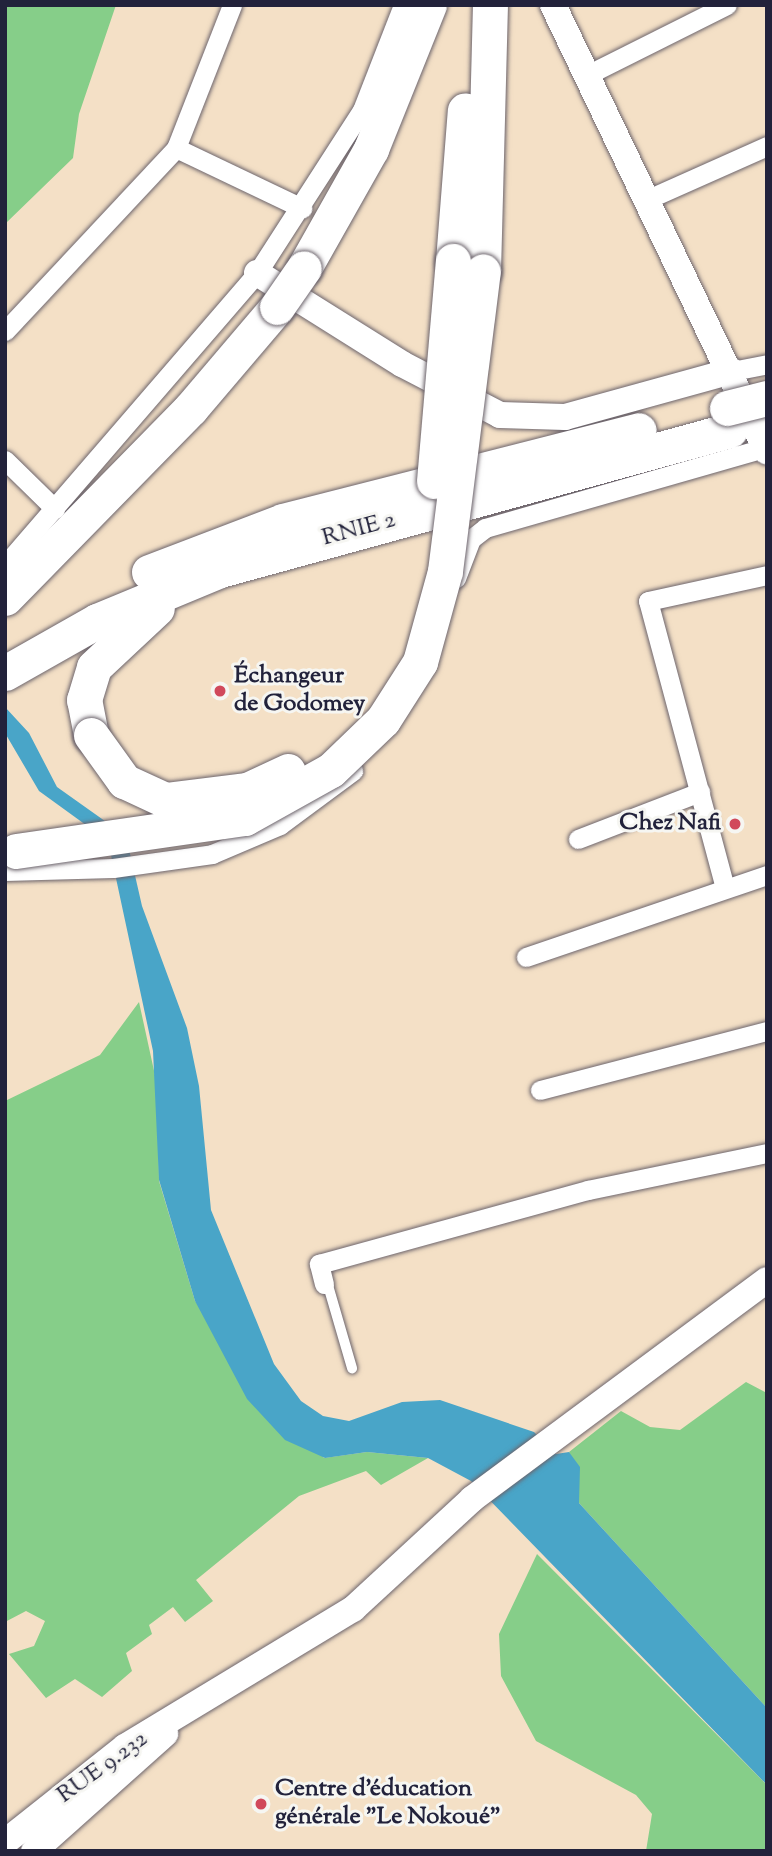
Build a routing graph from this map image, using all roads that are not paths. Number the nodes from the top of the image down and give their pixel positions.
1 (232, 5) edge
2 (403, 5) edge
3 (429, 5) edge
4 (473, 5) edge
5 (489, 5) edge
6 (553, 5) edge
7 (727, 5) edge
8 (589, 74) junction
9 (176, 148) junction
10 (766, 149) edge
11 (648, 199) junction
12 (302, 208) junction
13 (468, 266) junction
14 (257, 273) junction
15 (5, 331) edge
16 (767, 364) edge
17 (732, 371) junction
18 (767, 398) edge
19 (728, 419) junction
20 (766, 441) edge
21 (5, 460) edge
22 (55, 509) junction
23 (5, 565) edge
24 (220, 570) junction
25 (767, 575) edge
26 (5, 598) edge
27 (5, 650) edge
28 (5, 673) edge
29 (700, 792) junction
30 (578, 839) dead end
31 (9, 858) edge
32 (767, 875) edge
33 (725, 888) junction
34 (526, 957) dead end
35 (767, 1031) edge
36 (540, 1090) dead end
37 (767, 1153) edge
38 (323, 1274) joint
39 (767, 1280) edge
40 (352, 1368) dead end
41 (180, 1718) junction
42 (5, 1842) edge
43 (34, 1851) edge

1 - 9 street
2 - 12 street
3 - 26 highway, bridge
4 - 13 highway
5 - 13 highway
6 - 8 street
7 - 8 street
8 - 11 street
9 - 12 street
9 - 15 street
10 - 11 street
11 - 17 street
12 - 14 street
13 - 24 highway, bridge
13 - 31 highway, bridge
14 - 17 street
14 - 22 street
16 - 17 street
17 - 20 street
18 - 19 highway, RNIE 2, bridge
19 - 20 highway, RNIE 2
19 - 24 highway, RNIE 2 / RNIE 2
19 - 27 highway, RNIE 2 / RNIE 2
20 - 31 street
21 - 22 street
22 - 23 street
24 - 28 highway, RNIE 2 / RNIE 2
25 - 29 street
29 - 30 street
29 - 33 street
32 - 33 street
33 - 34 street
35 - 36 street
37 - 38 street
38 - 40 lane
39 - 41 street
41 - 42 street, RUE 9.232
41 - 43 street, RUE 9.232

